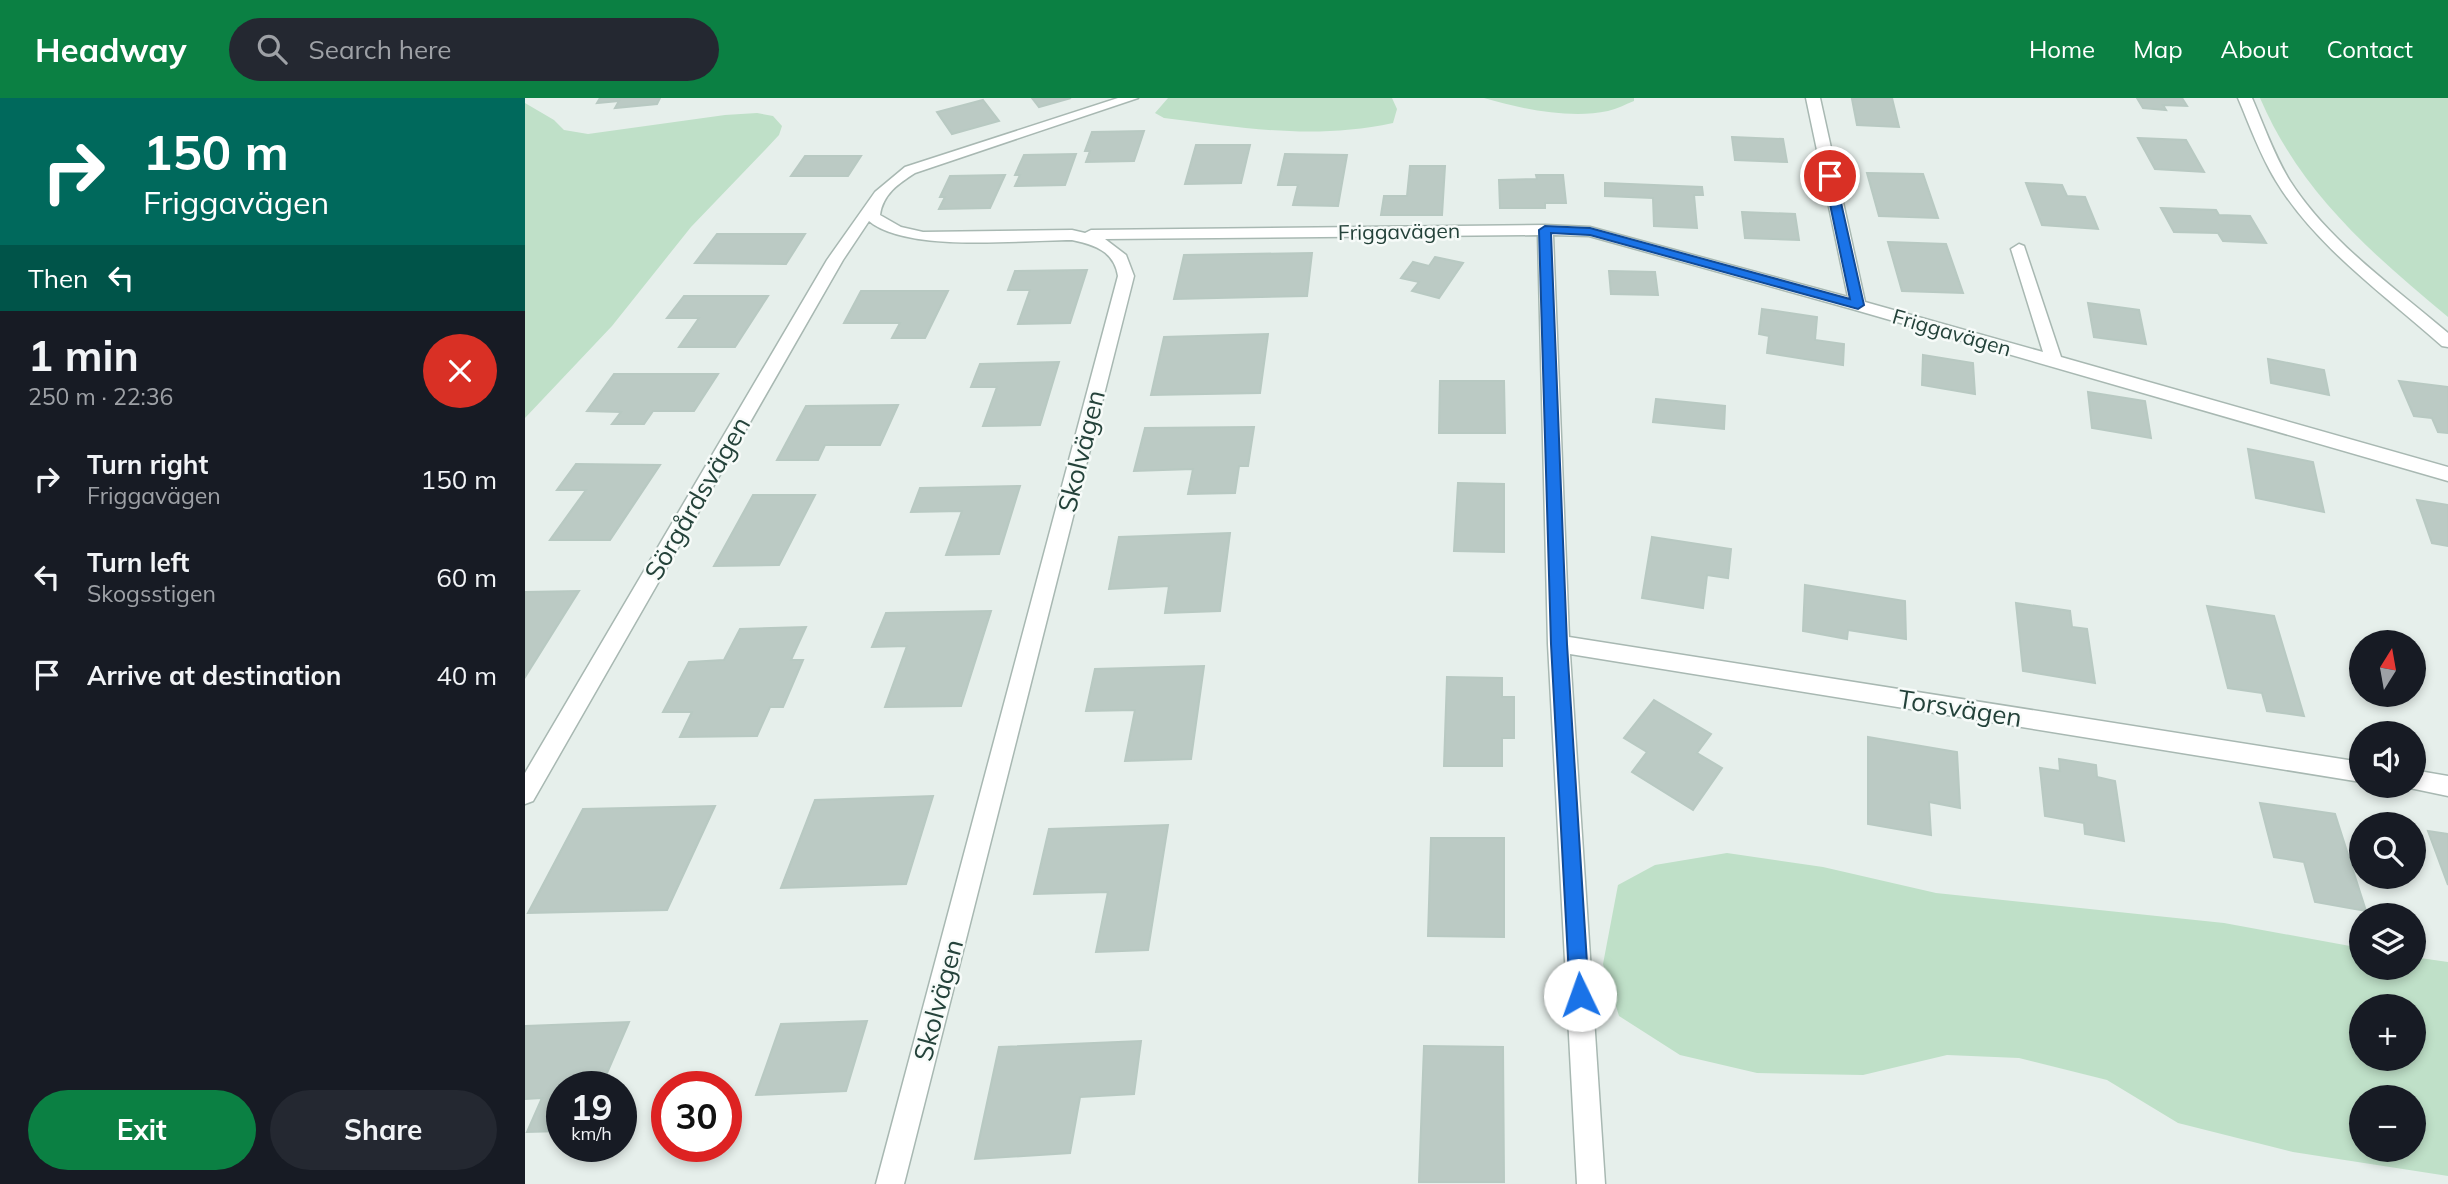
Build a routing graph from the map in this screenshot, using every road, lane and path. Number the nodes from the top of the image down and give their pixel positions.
1 (1131, 98) edge
2 (1813, 98) edge
3 (2245, 98) edge
4 (873, 205) junction
5 (1545, 230) junction
6 (1072, 235) junction
7 (2019, 249) dead end
8 (1858, 305) junction
9 (2448, 342) edge
10 (2054, 362) junction
11 (2448, 474) edge
12 (1559, 644) junction
13 (2349, 770) edge
14 (2426, 782) edge
15 (2448, 786) edge
16 (525, 794) edge
17 (890, 1184) edge
18 (1591, 1184) edge

1 - 4 street
2 - 8 street
3 - 9 street
4 - 6 street, Skolvägen
4 - 16 street, Sörgårdsvägen
5 - 6 street, Friggavägen
5 - 8 street, Friggavägen
5 - 12 street
6 - 17 street, Skolvägen
7 - 10 street
8 - 10 street, Friggavägen
10 - 11 street, Friggavägen
12 - 13 street, Torsvägen
12 - 18 street
14 - 15 street

